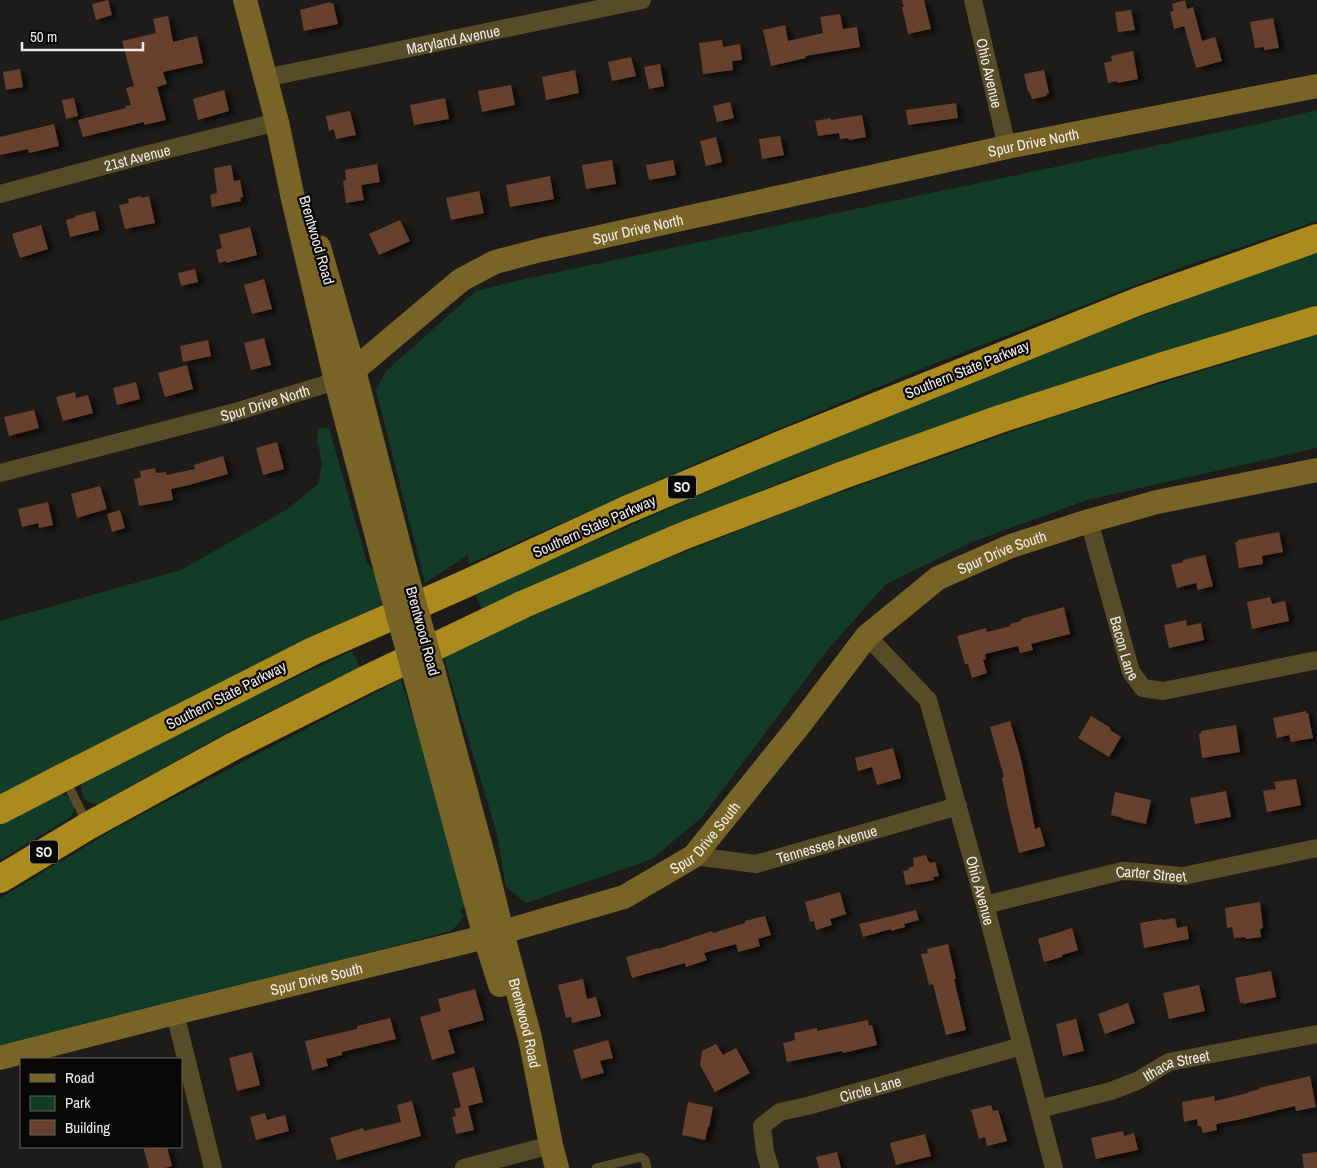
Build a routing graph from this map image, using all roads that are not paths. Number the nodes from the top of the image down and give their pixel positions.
1 (245, 0) edge
2 (642, 0) edge
3 (973, 0) edge
4 (265, 78) junction
5 (1317, 86) edge
6 (277, 122) junction
7 (1007, 147) junction
8 (0, 194) edge
9 (1317, 238) edge
10 (1317, 320) edge
11 (345, 376) junction
12 (1317, 470) edge
13 (0, 473) edge
14 (1089, 521) junction
15 (867, 636) junction
16 (1317, 660) edge
17 (64, 777) junction
18 (958, 806) junction
19 (0, 810) edge
20 (88, 826) junction
21 (1317, 848) edge
22 (694, 856) junction
23 (0, 879) edge
24 (985, 905) junction
25 (493, 934) junction
26 (175, 1014) junction
27 (1317, 1034) edge
28 (1022, 1046) junction
29 (0, 1058) edge
30 (1039, 1109) junction
31 (551, 1145) junction
32 (213, 1168) edge
33 (464, 1168) edge
34 (557, 1168) edge
35 (596, 1168) edge
36 (647, 1168) edge
37 (770, 1168) edge
38 (1054, 1168) edge

1 - 4 street, Brentwood Road
2 - 4 street, Maryland Avenue
3 - 7 street, Ohio Avenue
4 - 6 street, Brentwood Road
5 - 7 street, Spur Drive North
6 - 8 street, 21st Avenue
6 - 11 street, Brentwood Road
7 - 11 street, Spur Drive North
9 - 17 highway, Southern State Parkway / SO
10 - 20 highway, SO
11 - 13 street, Spur Drive North
11 - 25 street, Brentwood Road, bridge
12 - 14 street, Spur Drive South
14 - 15 street, Spur Drive South
14 - 16 street, Bacon Lane
15 - 18 street, Ohio Avenue
15 - 22 street, Spur Drive South
17 - 19 highway, Southern State Parkway / SO
17 - 20 lane
18 - 22 street, Tennessee Avenue
18 - 24 street, Ohio Avenue
20 - 23 highway, SO
21 - 24 street, Carter Street
22 - 25 street, Spur Drive South
24 - 28 street, Ohio Avenue
25 - 26 street, Spur Drive South
25 - 31 street, Brentwood Road
26 - 29 street, Spur Drive South
26 - 32 street
27 - 30 street, Ithaca Street
28 - 30 street, Ohio Avenue
28 - 37 street, Circle Lane
30 - 38 street, Ohio Avenue
31 - 33 street
31 - 34 street, Brentwood Road
35 - 36 lane

